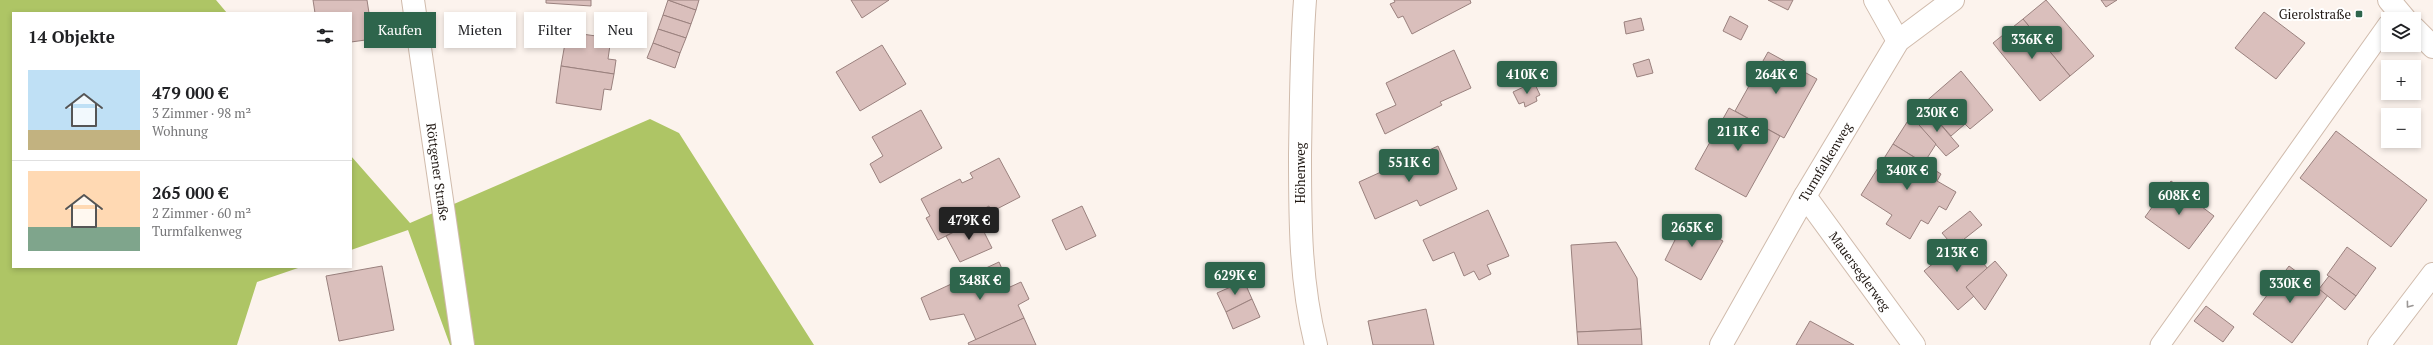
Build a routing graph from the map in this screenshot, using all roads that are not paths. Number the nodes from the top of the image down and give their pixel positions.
1 (413, 0) edge
2 (1304, 0) edge
3 (1875, 0) edge
4 (1953, 0) edge
5 (2381, 33) edge
6 (2421, 35) edge
7 (1898, 42) junction
8 (2433, 47) edge
9 (1805, 196) junction
10 (2433, 274) edge
11 (463, 345) edge
12 (1316, 345) edge
13 (1721, 345) edge
14 (1914, 345) edge
15 (2160, 345) edge
16 (2379, 345) edge

1 - 11 street, Röttgener Straße
2 - 12 street, Höhenweg
3 - 7 street
4 - 7 street, Turmfalkenweg
5 - 15 lane
6 - 8 street
7 - 9 street, Turmfalkenweg
9 - 13 street, Turmfalkenweg
9 - 14 street, Mauerseglerweg
10 -> 16 street

